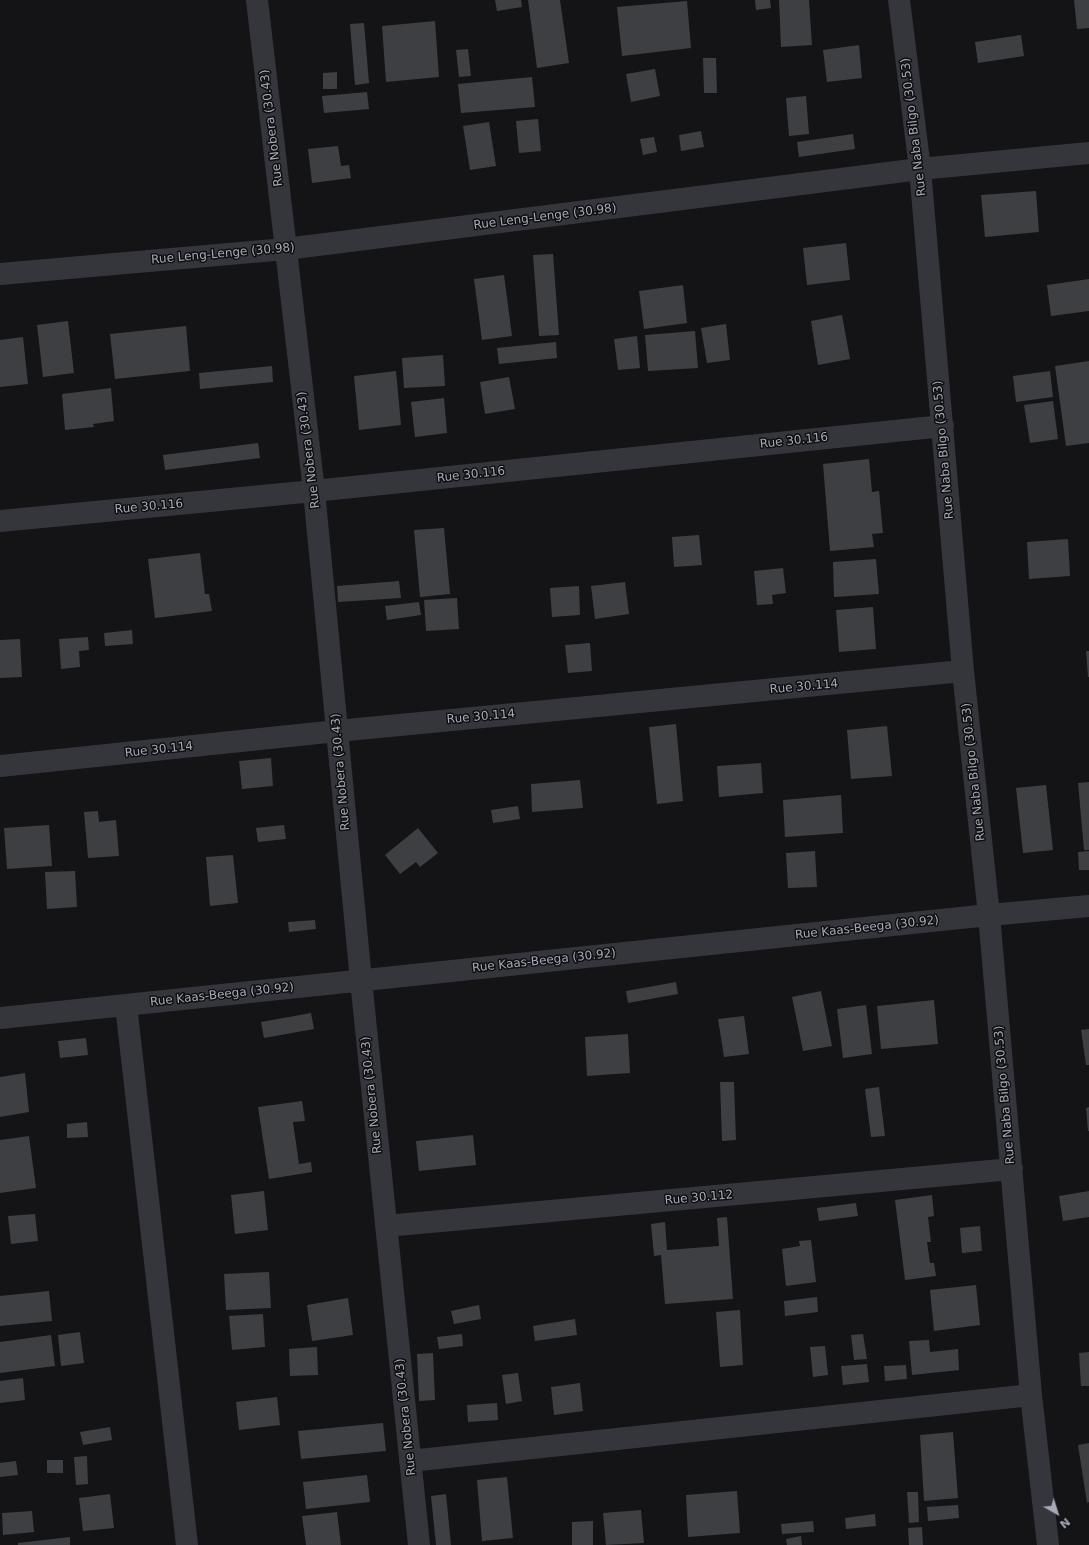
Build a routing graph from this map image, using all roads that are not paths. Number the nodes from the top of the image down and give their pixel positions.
1 (257, 0) edge
2 (899, 0) edge
3 (1089, 153) edge
4 (920, 169) junction
5 (286, 249) junction
6 (0, 274) edge
7 (942, 426) junction
8 (314, 491) junction
9 (0, 521) edge
10 (963, 671) junction
11 (337, 731) junction
12 (0, 766) edge
13 (1089, 906) edge
14 (989, 915) junction
15 (361, 980) junction
16 (126, 1005) junction
17 (0, 1018) edge
18 (1012, 1169) junction
19 (386, 1226) junction
20 (1031, 1395) junction
21 (410, 1462) junction
22 (187, 1545) edge
23 (419, 1545) edge
24 (1048, 1545) edge

1 - 5 street, Rue Nobera (30.43)
2 - 4 street, Rue Naba Bilgo (30.53)
3 - 4 street, Rue Leng-Lenge (30.98)
4 - 5 street, Rue Leng-Lenge (30.98)
4 - 7 street, Rue Naba Bilgo (30.53)
5 - 6 street, Rue Leng-Lenge (30.98)
5 - 8 street, Rue Nobera (30.43)
7 - 8 street, Rue 30.116
7 - 10 street, Rue Naba Bilgo (30.53)
8 - 9 street, Rue 30.116
8 - 11 street, Rue Nobera (30.43)
10 - 11 street, Rue 30.114
10 - 14 street, Rue Naba Bilgo (30.53)
11 - 12 street, Rue 30.114
11 - 15 street, Rue Nobera (30.43)
13 - 14 street, Rue Kaas-Beega (30.92)
14 - 15 street, Rue Kaas-Beega (30.92)
14 - 18 street, Rue Naba Bilgo (30.53)
15 - 16 street, Rue Kaas-Beega (30.92)
15 - 19 street, Rue Nobera (30.43)
16 - 17 street, Rue Kaas-Beega (30.92)
16 - 22 street
18 - 19 street, Rue 30.112
18 - 20 street, Rue Naba Bilgo (30.53)
19 - 21 street, Rue Nobera (30.43)
20 - 21 street
20 - 24 street, Rue Naba Bilgo (30.53)
21 - 23 street, Rue Nobera (30.43)

